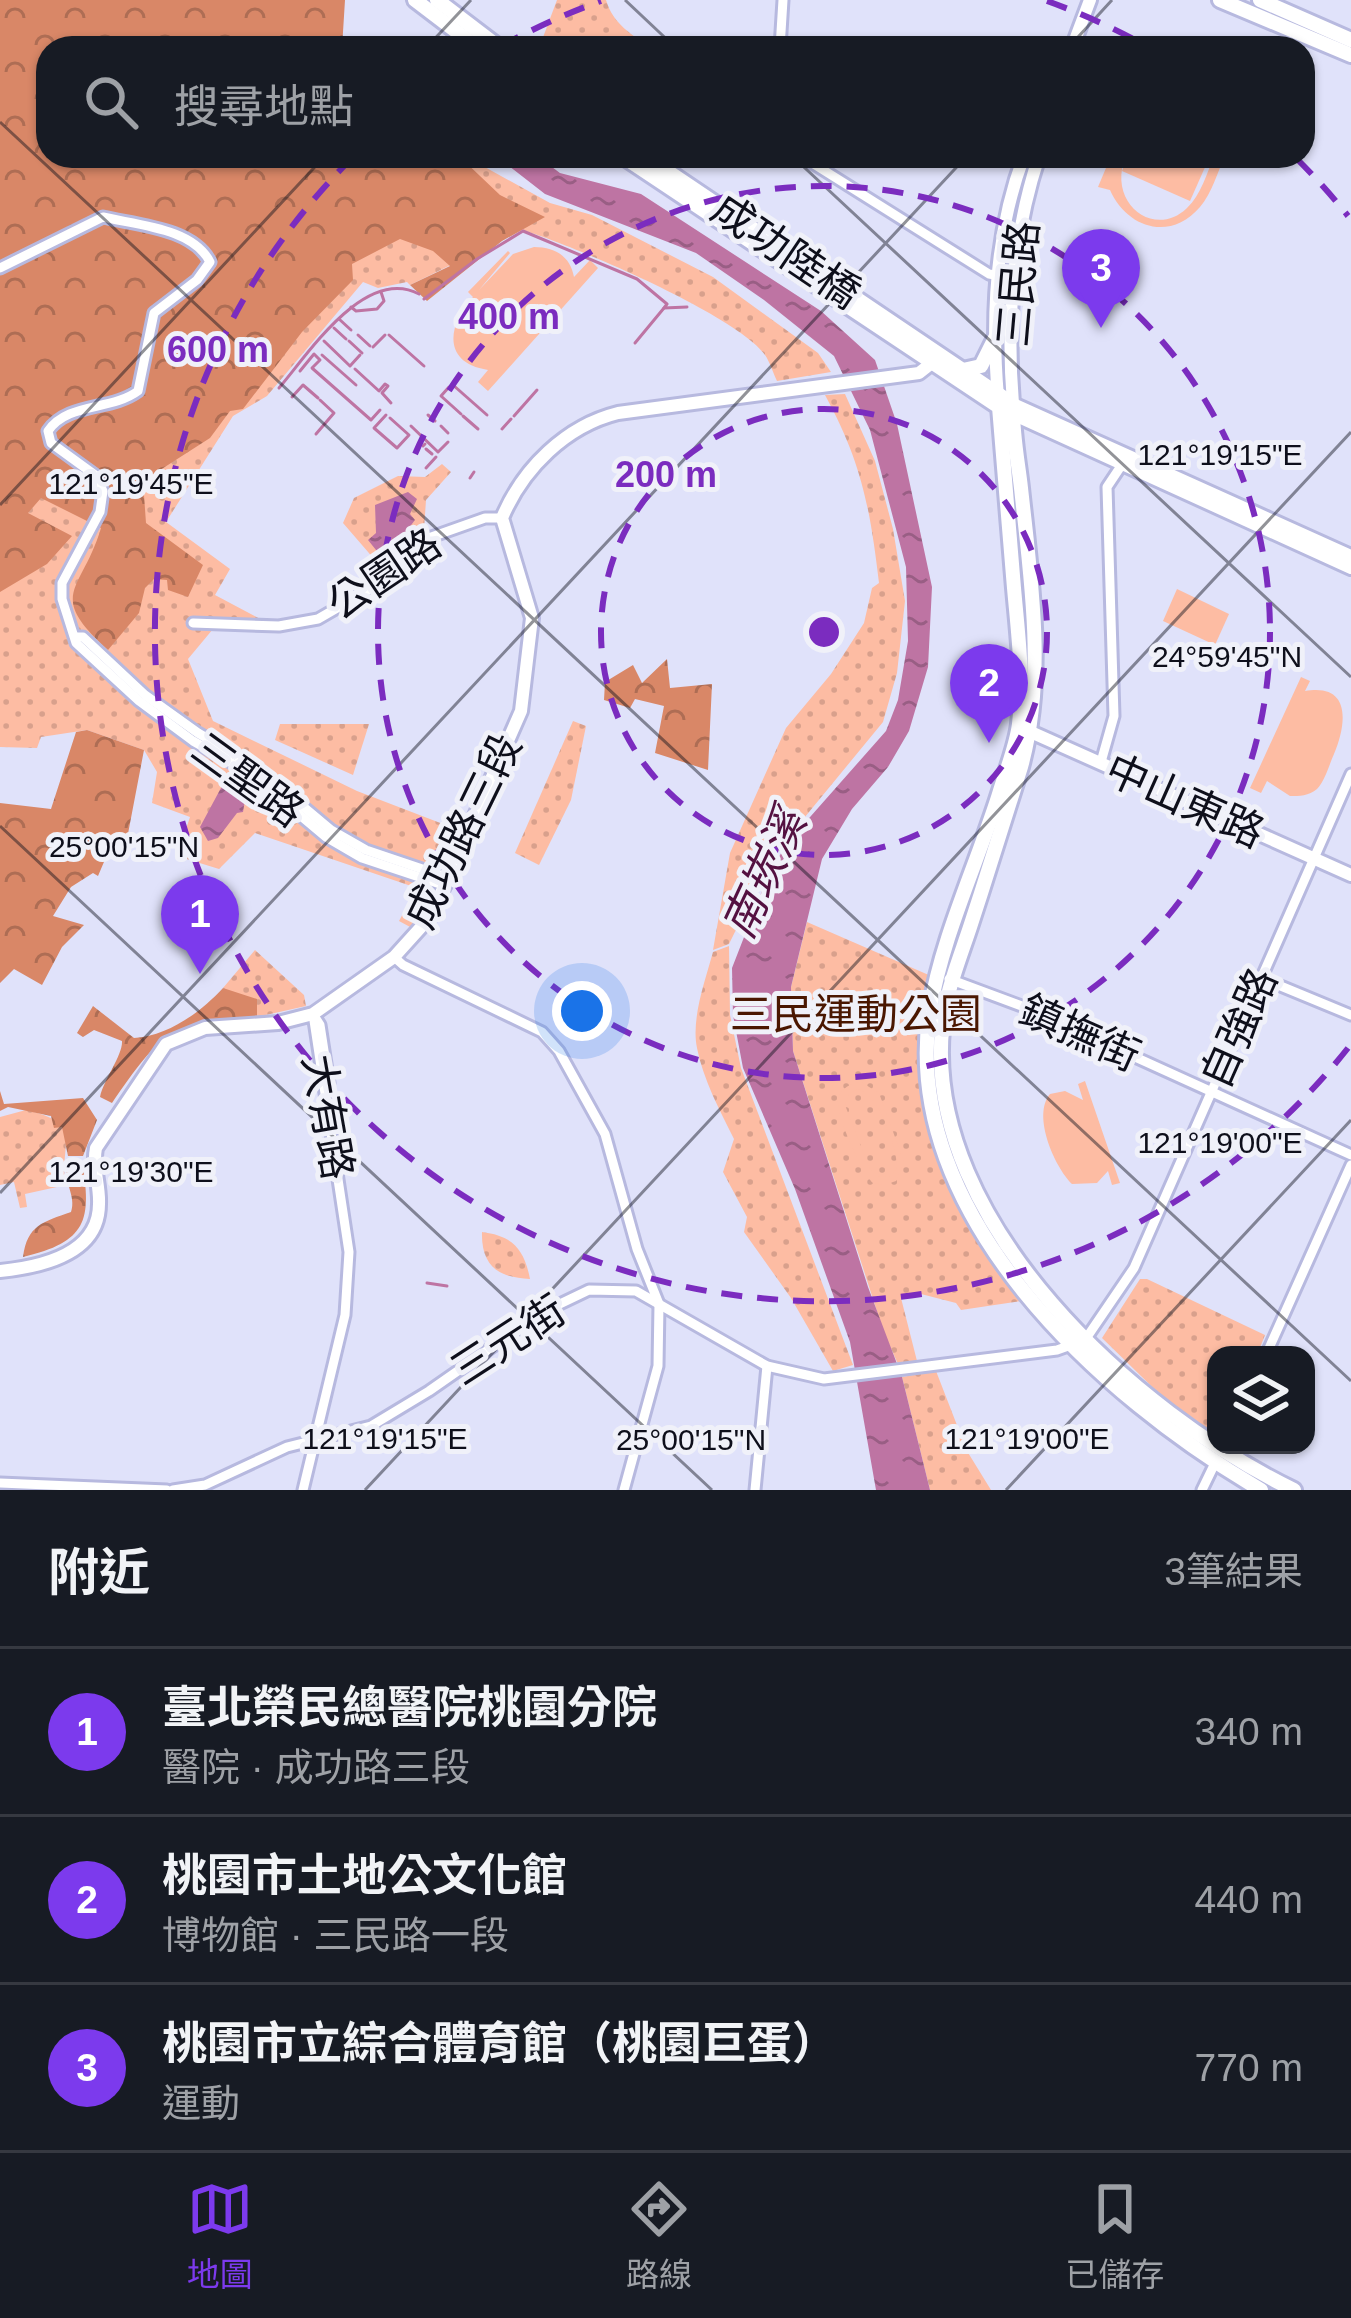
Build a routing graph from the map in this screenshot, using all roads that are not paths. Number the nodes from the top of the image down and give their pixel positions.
1 (415, 0) edge
2 (437, 0) edge
3 (782, 0) edge
4 (1090, 0) edge
5 (1220, 0) edge
6 (1260, 0) edge
7 (469, 36) edge
8 (470, 36) edge
9 (780, 36) edge
10 (1076, 36) edge
11 (1306, 36) edge
12 (1315, 40) edge
13 (1351, 40) edge
14 (1351, 55) edge
15 (647, 168) edge
16 (654, 168) edge
17 (821, 168) edge
18 (1021, 168) edge
19 (1036, 168) edge
20 (657, 173) junction
21 (0, 268) edge
22 (1005, 277) junction
23 (994, 338) junction
24 (937, 360) junction
25 (963, 370) junction
26 (1006, 405) junction
27 (1126, 459) junction
28 (502, 518) junction
29 (1335, 555) junction
30 (1351, 556) edge
31 (1351, 568) edge
32 (193, 623) dead end
33 (1024, 729) junction
34 (1101, 763) junction
35 (1351, 774) edge
36 (1313, 859) junction
37 (1351, 875) edge
38 (447, 882) junction
39 (394, 957) junction
40 (945, 978) junction
41 (1261, 978) junction
42 (313, 1014) junction
43 (1351, 1016) edge
44 (1211, 1092) junction
45 (1351, 1156) edge
46 (1351, 1165) edge
47 (0, 1271) edge
48 (659, 1304) junction
49 (1079, 1342) junction
50 (1271, 1346) edge
51 (767, 1366) junction
52 (317, 1441) junction
53 (1207, 1442) edge
54 (1219, 1454) edge
55 (1222, 1454) edge
56 (1224, 1454) edge
57 (0, 1484) edge
58 (170, 1490) edge
59 (303, 1490) edge
60 (627, 1490) edge
61 (755, 1490) edge
62 (1202, 1490) edge
63 (1262, 1490) edge
64 (1294, 1490) edge

1 - 7 main road
2 - 8 main road
3 - 9 street
4 - 10 street
5 - 11 main road
6 - 13 main road
12 - 14 main road
15 - 20 main road
16 - 20 main road
17 - 22 street
18 - 22 street, 三民路
19 - 22 street, 三民路
20 - 24 main road, 成功陸橋
21 - 38 street, 三聖路
22 - 23 street, 三民路
22 - 26 street, 三民路
23 - 25 main road
23 - 26 street, 三民路
24 - 25 main road
24 - 26 main road
24 - 28 street
25 - 26 main road
26 - 27 street
26 - 33 main road
27 - 29 street
27 - 34 street
28 - 32 street, 公園路
28 - 38 street, 成功路三段
29 - 30 street
29 - 31 street
33 - 34 street, 中山東路
33 - 40 main road
34 - 36 street, 中山東路
35 - 36 street, 自強路
36 - 37 street, 中山東路
36 - 41 street, 自強路
38 - 39 street, 成功路三段
39 - 42 street, 成功路三段
39 - 48 street
40 - 44 street, 鎮撫街
40 - 49 main road
41 - 43 street
41 - 44 street, 自強路
42 - 47 street, 成功路三段
42 - 52 street, 大有路
44 - 45 street, 鎮撫街
44 - 49 street, 自強路
46 - 50 street
48 - 51 street, 三元街
48 - 52 street, 三元街
48 - 60 street
49 - 51 street, 三元街
49 - 53 main road
51 - 61 street
52 - 58 street, 三元街
52 - 59 street, 大有路
54 - 62 street
55 - 63 main road
56 - 64 main road
57 - 58 street, 三元街

